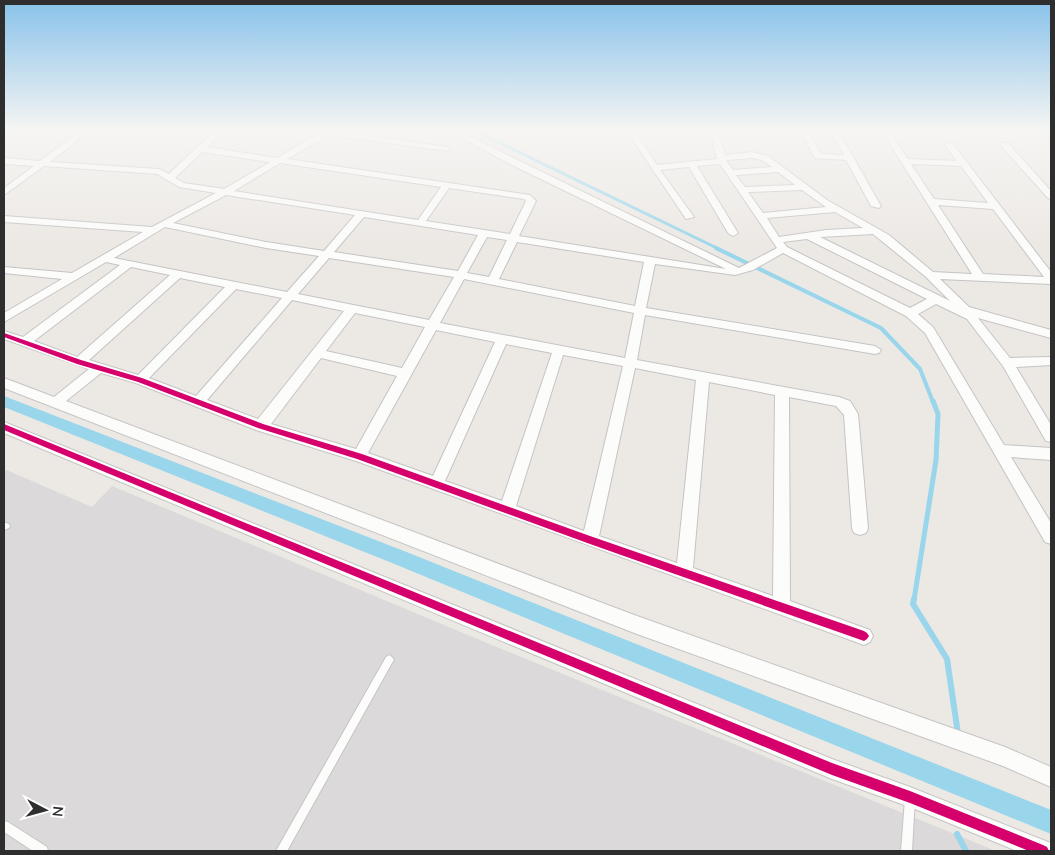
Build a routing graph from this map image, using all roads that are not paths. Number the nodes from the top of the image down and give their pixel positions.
1 (34, 170) edge
2 (134, 170) edge
3 (179, 170) edge
4 (262, 170) edge
5 (348, 170) edge
6 (530, 170) edge
7 (655, 170) edge
8 (695, 170) edge
9 (728, 170) edge
10 (770, 170) edge
11 (782, 170) edge
12 (856, 170) edge
13 (911, 170) edge
14 (968, 170) edge
15 (1028, 170) edge
16 (730, 173) junction
17 (170, 178) junction
18 (1039, 182) junction
19 (1051, 183) edge
20 (448, 184) junction
21 (804, 187) junction
22 (742, 190) junction
23 (4, 192) edge
24 (225, 192) junction
25 (1051, 196) edge
26 (931, 202) junction
27 (876, 206) dead end
28 (995, 206) junction
29 (837, 209) junction
30 (362, 213) junction
31 (760, 216) junction
32 (689, 217) dead end
33 (4, 219) edge
34 (421, 222) junction
35 (159, 227) junction
36 (874, 231) junction
37 (485, 232) junction
38 (733, 233) dead end
39 (808, 235) junction
40 (514, 237) junction
41 (780, 245) junction
42 (326, 254) junction
43 (105, 259) junction
44 (650, 260) junction
45 (129, 264) junction
46 (4, 270) edge
47 (744, 271) junction
48 (178, 274) junction
49 (462, 275) junction
50 (930, 275) junction
51 (74, 277) junction
52 (979, 277) junction
53 (1051, 280) edge
54 (493, 281) junction
55 (232, 286) junction
56 (290, 296) junction
57 (936, 299) junction
58 (352, 309) junction
59 (639, 310) junction
60 (7, 313) edge
61 (910, 313) junction
62 (968, 313) junction
63 (434, 324) junction
64 (4, 334) edge
65 (1051, 334) edge
66 (502, 339) junction
67 (26, 342) junction
68 (559, 349) junction
69 (874, 350) dead end
70 (318, 353) junction
71 (1051, 361) edge
72 (79, 362) junction
73 (630, 363) junction
74 (1007, 363) junction
75 (100, 368) junction
76 (404, 373) junction
77 (703, 378) junction
78 (140, 380) junction
79 (4, 383) edge
80 (782, 391) junction
81 (198, 402) junction
82 (54, 403) junction
83 (261, 426) junction
84 (4, 427) edge
85 (1051, 438) edge
86 (999, 450) junction
87 (1051, 454) edge
88 (359, 456) junction
89 (436, 485) junction
90 (507, 510) junction
91 (860, 528) dead end
92 (1051, 537) edge
93 (590, 540) junction
94 (684, 573) junction
95 (781, 608) junction
96 (864, 636) dead end
97 (389, 660) dead end
98 (1051, 777) edge
99 (910, 797) junction
100 (4, 826) edge
101 (43, 851) edge
102 (281, 851) edge
103 (906, 851) edge
104 (1043, 851) edge

1 - 23 street
2 - 17 street
3 - 17 street
4 - 24 street
5 - 20 street
6 - 47 street
7 - 32 street
8 - 38 street
9 - 16 street
10 - 16 street
11 - 21 street
12 - 27 street
13 - 26 street
14 - 28 street
15 - 18 street
16 - 22 street
17 - 24 street
18 - 19 street
18 - 25 street
20 - 34 street
20 - 40 street
21 - 22 street
21 - 29 street
22 - 31 street
24 - 30 street
24 - 35 street
26 - 28 street
26 - 52 street
28 - 53 street
29 - 31 street
29 - 36 street
30 - 34 street
30 - 42 street
31 - 41 street
33 - 35 street
34 - 37 street
35 - 42 street
35 - 43 street
36 - 39 street
36 - 50 street
37 - 40 street
37 - 49 street
39 - 41 street
39 - 57 street
40 - 44 street
40 - 54 street
41 - 47 street
41 - 61 street
42 - 49 street
42 - 56 street
43 - 45 street
43 - 51 street
44 - 47 street
44 - 59 street
45 - 48 street
45 - 67 street
46 - 51 street
48 - 55 street
48 - 72 street
49 - 54 street
49 - 63 street
50 - 52 street
50 - 62 street
51 - 60 street
52 - 53 street
54 - 59 street
55 - 56 street
55 - 78 street
56 - 58 street
56 - 81 street
57 - 61 street
57 - 62 street
58 - 63 street
58 - 70 street
59 - 69 street
59 - 73 street
61 - 86 street
62 - 65 street
62 - 74 street
63 - 66 street
63 - 76 street
64 - 67 street
66 - 68 street
66 - 89 street
67 - 72 street
68 - 73 street
68 - 90 street
70 - 76 street
70 - 83 street
71 - 74 street
72 - 75 street
73 - 77 street
73 - 93 street
74 - 85 street
75 - 78 street
75 - 82 street
76 - 88 street
77 - 80 street
77 - 94 street
78 - 81 street
79 - 82 street
80 - 91 street
80 - 95 street
81 - 83 street
82 - 98 street
83 - 88 street
84 - 99 street
86 - 87 street
86 - 92 street
88 - 89 street
89 - 90 street
90 - 93 street
93 - 94 street
94 - 95 street
95 - 96 street
97 - 102 lane
99 - 103 lane
99 - 104 street
100 - 101 lane

